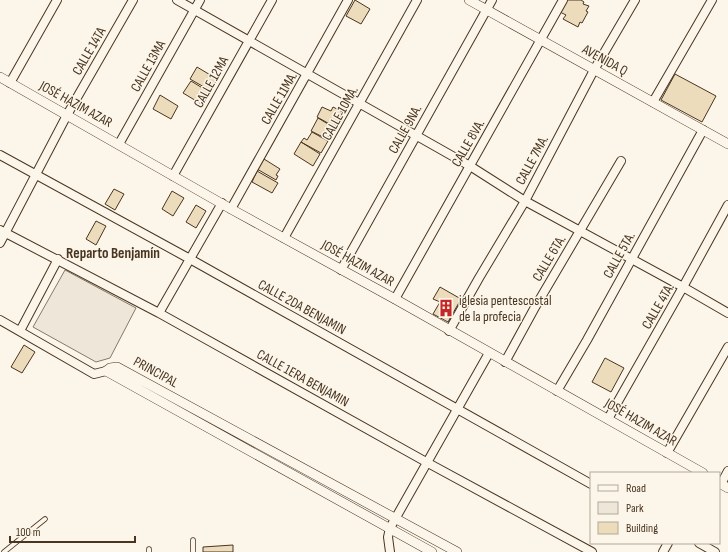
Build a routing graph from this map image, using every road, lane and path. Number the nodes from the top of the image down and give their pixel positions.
1 (57, 0) edge
2 (133, 0) edge
3 (177, 0) edge
4 (200, 0) edge
5 (272, 0) edge
6 (348, 0) edge
7 (417, 0) edge
8 (469, 0) edge
9 (492, 0) edge
10 (563, 0) edge
11 (635, 0) edge
12 (712, 0) edge
13 (195, 10) junction
14 (486, 10) junction
15 (540, 40) junction
16 (249, 42) junction
17 (594, 70) junction
18 (307, 74) junction
19 (0, 77) edge
20 (10, 83) junction
21 (653, 102) junction
22 (360, 104) junction
23 (67, 115) junction
24 (703, 130) junction
25 (416, 136) junction
26 (119, 144) junction
27 (728, 144) edge
28 (0, 155) edge
29 (621, 161) dead end
30 (470, 166) junction
31 (36, 174) junction
32 (173, 176) junction
33 (525, 201) junction
34 (222, 203) junction
35 (728, 205) edge
36 (231, 209) junction
37 (3, 231) edge
38 (580, 231) junction
39 (284, 238) junction
40 (0, 243) edge
41 (58, 259) junction
42 (190, 259) junction
43 (632, 259) junction
44 (341, 270) junction
45 (684, 287) junction
46 (395, 299) junction
47 (728, 313) edge
48 (159, 314) junction
49 (0, 320) edge
50 (449, 330) junction
51 (20, 331) junction
52 (728, 347) edge
53 (489, 353) junction
54 (505, 362) junction
55 (106, 371) junction
56 (557, 391) junction
57 (457, 410) junction
58 (608, 419) junction
59 (667, 453) junction
60 (428, 463) junction
61 (728, 471) edge
62 (701, 472) edge
63 (590, 483) edge
64 (723, 485) edge
65 (45, 519) dead end
66 (396, 519) junction
67 (390, 528) junction
68 (193, 540) dead end
69 (701, 544) edge
70 (4, 552) edge
71 (193, 552) edge
72 (390, 552) edge
73 (432, 552) edge
74 (457, 552) edge
75 (592, 552) edge
76 (715, 552) edge

1 - 20 street
2 - 23 street, CALLE 14TA
3 - 13 street
4 - 13 street, CALLE 13MA
5 - 16 street, CALLE 12MA
6 - 18 street, CALLE 11MA.
7 - 22 street, CALLE 10MA.
8 - 14 street, AVENIDA Q
9 - 14 street, CALLE 9NA.
10 - 15 street, CALLE 8VA.
11 - 17 street, CALLE 7MA.
12 - 21 street
13 - 16 street
13 - 26 street, CALLE 13MA
14 - 15 street, AVENIDA Q
14 - 25 street, CALLE 9NA.
15 - 17 street, AVENIDA Q
15 - 30 street, CALLE 8VA.
16 - 18 street
16 - 32 street, CALLE 12MA
17 - 21 street, AVENIDA Q
17 - 33 street, CALLE 7MA.
18 - 22 street
18 - 36 street, CALLE 11MA.
19 - 20 street, JOSÉ HAZIM AZAR
20 - 23 street, JOSÉ HAZIM AZAR
21 - 24 street, AVENIDA Q
22 - 25 street
22 - 39 street, CALLE 10MA.
23 - 26 street, JOSÉ HAZIM AZAR
23 - 31 street, CALLE 14TA
24 - 27 street, AVENIDA Q
24 - 43 street, CALLE 5TA.
25 - 30 street
25 - 44 street, CALLE 9NA.
26 - 32 street, JOSÉ HAZIM AZAR
28 - 31 street, CALLE 2DA BENJAMIN
29 - 38 street, CALLE 6TA.
30 - 33 street
30 - 46 street, CALLE 8VA.
31 - 37 street, CALLE 14TA
31 - 42 street, CALLE 2DA BENJAMIN
32 - 34 street, JOSÉ HAZIM AZAR
33 - 38 street
33 - 50 street, CALLE 7MA.
34 - 36 street, JOSÉ HAZIM AZAR
34 - 42 street
35 - 45 street, CALLE 4TA.
36 - 39 street, JOSÉ HAZIM AZAR
37 - 40 street, CALLE 14TA
37 - 41 street, CALLE 1ERA BENJAMIN
38 - 43 street
38 - 54 street, CALLE 6TA.
39 - 44 street, JOSÉ HAZIM AZAR
41 - 48 street, CALLE 1ERA BENJAMIN
41 - 51 street
42 - 48 street
42 - 57 street, CALLE 2DA BENJAMIN
43 - 45 street
43 - 56 street, CALLE 5TA.
44 - 46 street, JOSÉ HAZIM AZAR
45 - 47 street
45 - 58 street, CALLE 4TA.
46 - 50 street, JOSÉ HAZIM AZAR
48 - 60 street, CALLE 1ERA BENJAMIN
49 - 51 street
50 - 53 street, JOSÉ HAZIM AZAR
51 - 55 street
52 - 59 street
53 - 54 street, JOSÉ HAZIM AZAR
53 - 57 street
54 - 56 street, JOSÉ HAZIM AZAR
55 - 66 street, PRINCIPAL
55 - 67 street, PRINCIPAL
56 - 58 street, JOSÉ HAZIM AZAR
57 - 60 street
57 - 63 street, CALLE 2DA BENJAMIN
58 - 59 street, JOSÉ HAZIM AZAR
59 - 62 street, JOSÉ HAZIM AZAR
60 - 66 street
60 - 75 street, CALLE 1ERA BENJAMIN
61 - 64 street
65 - 70 lane
66 - 67 street
66 - 74 street, PRINCIPAL
67 - 72 street
67 - 73 street, PRINCIPAL
68 - 71 lane
69 - 76 street

